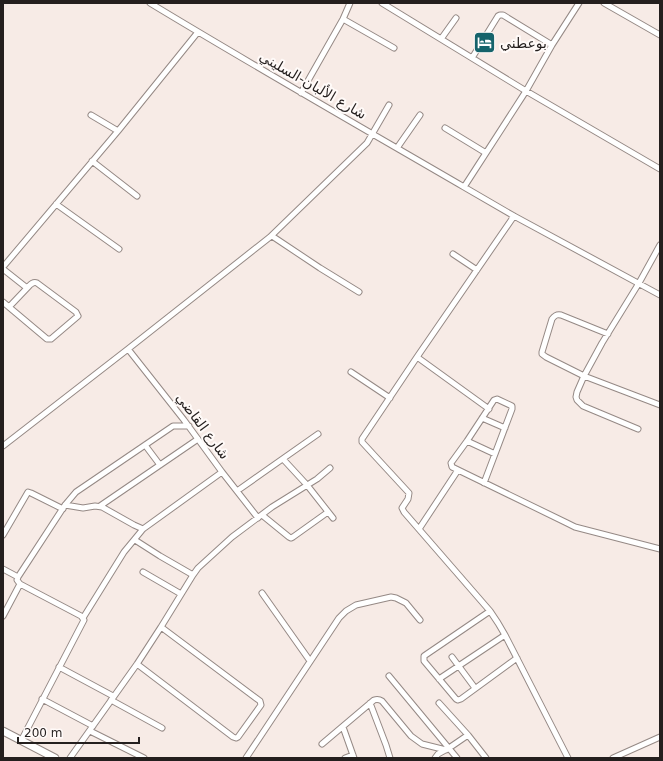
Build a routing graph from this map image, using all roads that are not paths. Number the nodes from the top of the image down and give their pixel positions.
1 (150, 3) edge
2 (350, 3) edge
3 (382, 3) edge
4 (579, 3) edge
5 (604, 3) edge
6 (456, 18) dead end
7 (343, 19) junction
8 (198, 32) junction
9 (660, 35) edge
10 (441, 39) junction
11 (552, 45) junction
12 (394, 48) dead end
13 (472, 58) junction
14 (526, 91) junction
15 (301, 93) junction
16 (388, 104) dead end
17 (91, 115) dead end
18 (420, 115) dead end
19 (445, 128) dead end
20 (118, 131) junction
21 (372, 133) junction
22 (397, 148) junction
23 (486, 153) junction
24 (92, 162) junction
25 (660, 169) edge
26 (464, 187) junction
27 (137, 196) dead end
28 (56, 204) junction
29 (514, 216) junction
30 (272, 236) junction
31 (660, 245) edge
32 (119, 249) dead end
33 (453, 254) dead end
34 (3, 268) edge
35 (477, 270) junction
36 (639, 283) junction
37 (359, 292) dead end
38 (660, 295) edge
39 (3, 302) edge
40 (9, 307) junction
41 (78, 316) junction
42 (608, 334) junction
43 (128, 349) junction
44 (417, 356) junction
45 (351, 372) dead end
46 (584, 376) junction
47 (390, 398) junction
48 (660, 405) edge
49 (489, 408) junction
50 (482, 418) junction
51 (189, 426) junction
52 (505, 428) junction
53 (638, 429) dead end
54 (318, 434) dead end
55 (198, 439) junction
56 (467, 441) junction
57 (3, 446) edge
58 (145, 446) junction
59 (495, 454) junction
60 (283, 459) junction
61 (160, 465) junction
62 (330, 468) dead end
63 (458, 470) junction
64 (222, 472) junction
65 (484, 483) junction
66 (307, 485) junction
67 (237, 491) junction
68 (100, 506) junction
69 (64, 507) junction
70 (328, 512) junction
71 (260, 516) junction
72 (333, 518) dead end
73 (143, 529) junction
74 (419, 529) junction
75 (3, 535) edge
76 (135, 540) junction
77 (660, 549) edge
78 (3, 569) edge
79 (144, 572) dead end
80 (192, 575) junction
81 (18, 577) junction
82 (20, 584) junction
83 (262, 593) dead end
84 (181, 594) junction
85 (490, 611) junction
86 (3, 616) edge
87 (83, 618) junction
88 (420, 620) dead end
89 (161, 627) junction
90 (505, 635) junction
91 (452, 657) dead end
92 (517, 658) junction
93 (310, 661) junction
94 (137, 664) junction
95 (458, 666) junction
96 (59, 667) junction
97 (389, 676) dead end
98 (439, 679) junction
99 (475, 688) junction
100 (112, 698) junction
101 (42, 699) junction
102 (370, 704) junction
103 (440, 704) dead end
104 (93, 726) junction
105 (343, 727) junction
106 (162, 728) dead end
107 (90, 730) junction
108 (3, 731) edge
109 (468, 735) junction
110 (660, 737) edge
111 (22, 741) junction
112 (322, 744) dead end
113 (448, 749) junction
114 (353, 757) edge
115 (55, 758) edge
116 (70, 758) edge
117 (144, 758) edge
118 (246, 758) edge
119 (345, 758) edge
120 (390, 758) edge
121 (435, 758) edge
122 (457, 758) edge
123 (486, 758) edge
124 (568, 758) edge
125 (613, 758) edge

1 - 8 street, شارع الألبان-السليني
2 - 7 street
3 - 10 street
4 - 11 street
5 - 9 street
6 - 10 street
7 - 12 street
7 - 15 street
8 - 15 street, شارع الألبان-السليني
8 - 20 street
10 - 13 street
11 - 13 street
11 - 14 street
13 - 14 street
14 - 23 street
14 - 25 street
15 - 21 street, شارع الألبان-السليني
16 - 21 street
17 - 20 street
18 - 22 street
19 - 23 street
20 - 24 street
21 - 22 street, شارع الألبان-السليني
21 - 30 street
22 - 26 street, شارع الألبان-السليني
23 - 26 street
24 - 27 street
24 - 28 street
26 - 29 street, شارع الألبان-السليني
28 - 32 street
28 - 34 street
29 - 35 street
29 - 36 street, شارع الألبان-السليني
30 - 37 street
30 - 43 street
31 - 36 street
33 - 35 street
34 - 41 street
35 - 44 street
36 - 38 street, شارع الألبان-السليني
36 - 42 street
39 - 40 street
40 - 41 street
40 - 41 street
42 - 46 street
42 - 46 street
43 - 51 street, شارع القاضي
43 - 57 street
44 - 47 street
44 - 49 street
45 - 47 street
46 - 48 street
46 - 53 street
47 - 74 street
49 - 50 street
49 - 52 street
50 - 52 street
50 - 56 street
51 - 55 street, شارع القاضي
51 - 58 street
52 - 59 street
54 - 60 street
55 - 61 street
55 - 64 street, شارع القاضي
56 - 59 street
56 - 63 street
58 - 61 street
58 - 69 street
59 - 65 street
60 - 66 street
60 - 67 street
61 - 68 street
62 - 66 street
63 - 65 street
63 - 74 street
64 - 67 street, شارع القاضي
64 - 73 street
65 - 77 street
66 - 70 street
66 - 71 street
67 - 71 street, شارع القاضي
68 - 69 street
68 - 73 street
69 - 75 street
69 - 81 street
70 - 71 street, شارع القاضي
70 - 72 street
71 - 80 street
73 - 76 street
74 - 85 street
76 - 80 street
76 - 87 street
78 - 81 street
79 - 84 street
80 - 84 street
81 - 82 street
82 - 86 street
82 - 87 street
83 - 93 street
84 - 89 street
85 - 90 street
85 - 98 street
87 - 96 street
88 - 93 street
89 - 94 street
89 - 94 street
90 - 92 street
90 - 95 street
91 - 95 street
92 - 99 street
92 - 124 street
93 - 118 street
94 - 100 street
95 - 98 street
95 - 99 street
96 - 100 street
96 - 101 street
97 - 113 street
98 - 99 street
100 - 104 street
100 - 106 street
101 - 104 street
101 - 111 street
102 - 105 street
102 - 113 street
102 - 120 street
103 - 109 street
104 - 107 street
105 - 112 street
105 - 114 street
107 - 116 street
107 - 117 street
108 - 111 main road
109 - 113 street
109 - 123 street
110 - 125 street
111 - 115 main road
113 - 121 street
113 - 122 street
114 - 119 street

